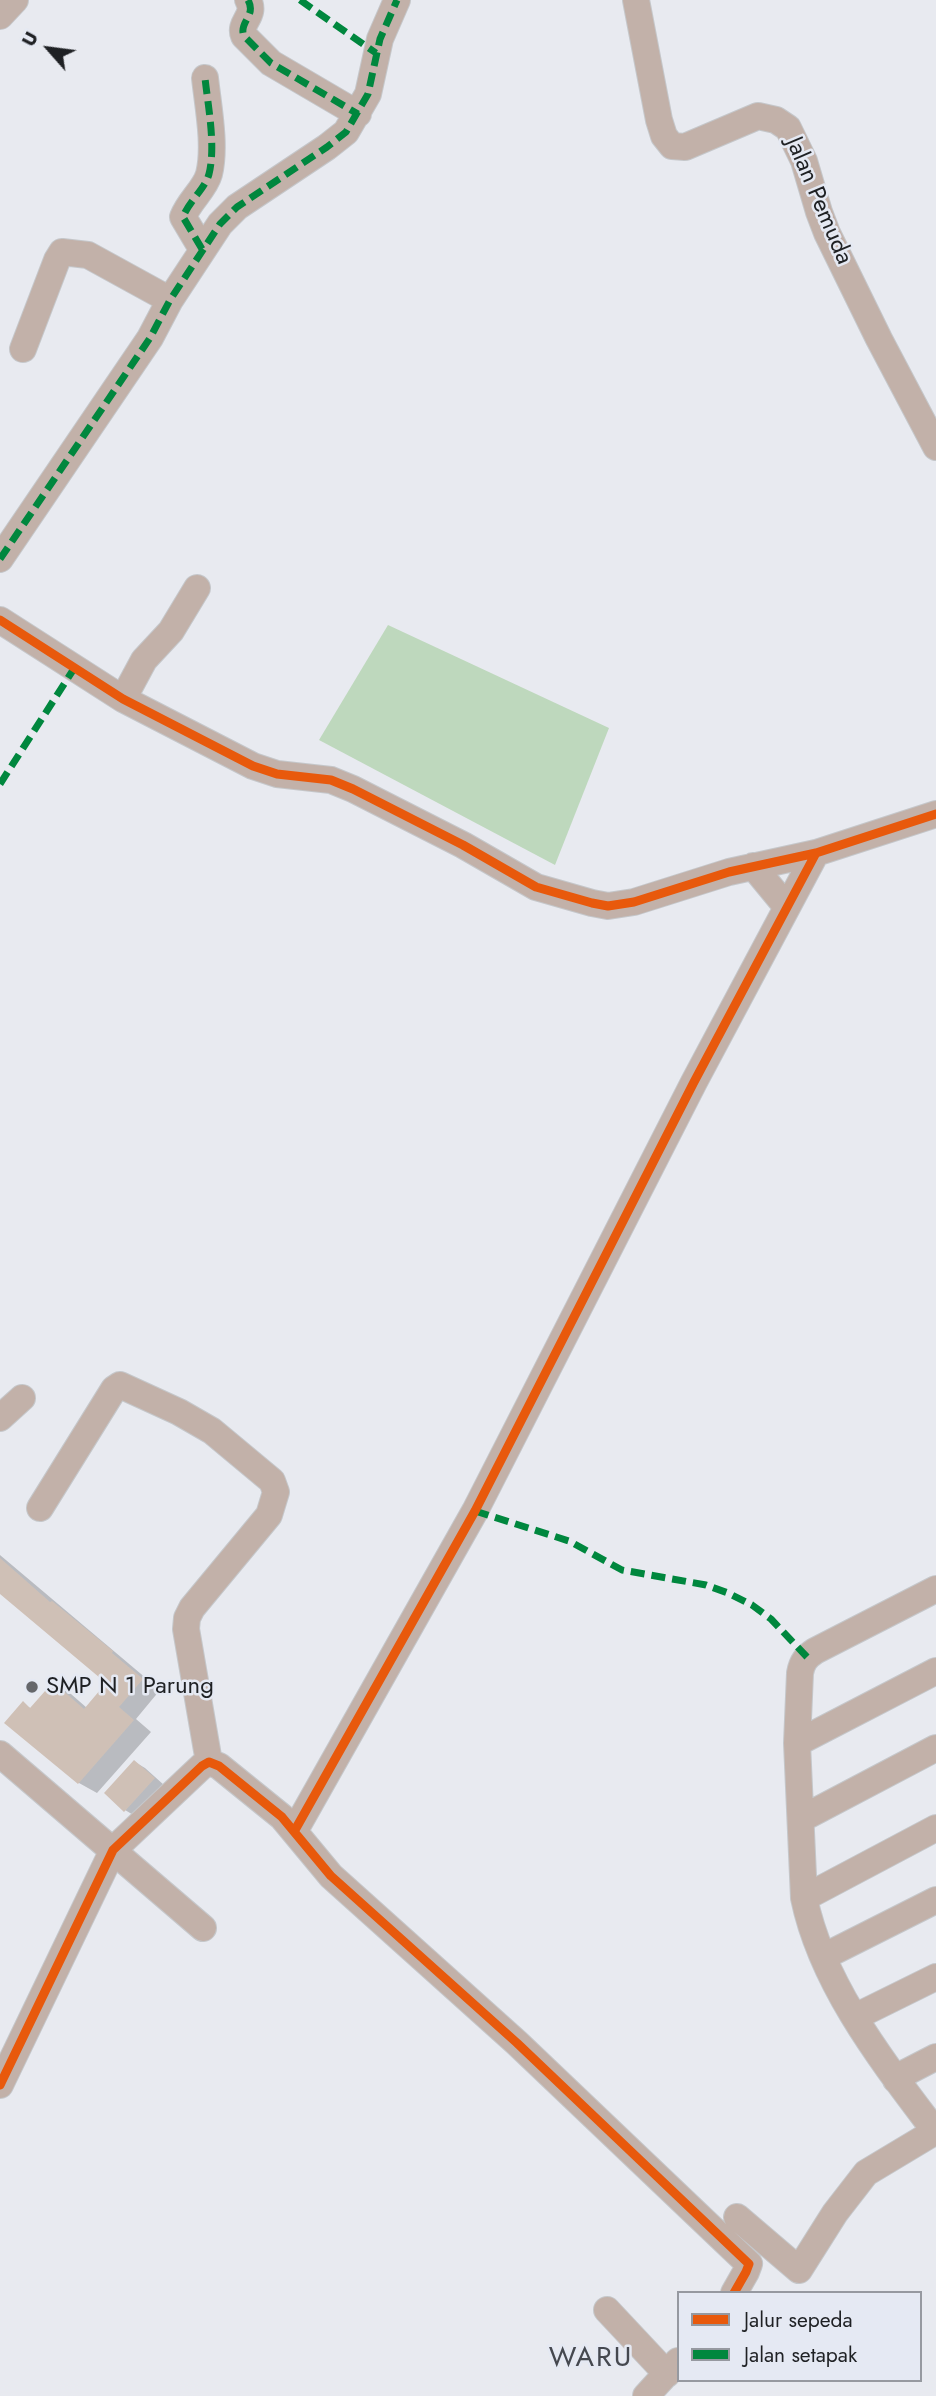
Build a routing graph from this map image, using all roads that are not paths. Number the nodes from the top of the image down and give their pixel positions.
1 (15, 0) edge
2 (248, 0) edge
3 (397, 0) edge
4 (636, 0) edge
5 (0, 16) edge
6 (205, 78) dead end
7 (358, 114) junction
8 (202, 249) junction
9 (170, 300) junction
10 (23, 349) dead end
11 (936, 447) edge
12 (0, 559) edge
13 (197, 588) dead end
14 (0, 620) edge
15 (123, 699) junction
16 (936, 814) edge
17 (817, 853) junction
18 (753, 866) junction
19 (786, 906) junction
20 (22, 1398) dead end
21 (0, 1418) edge
22 (40, 1508) dead end
23 (936, 1589) edge
24 (936, 1671) edge
25 (797, 1743) junction
26 (936, 1748) edge
27 (0, 1754) edge
28 (209, 1762) junction
29 (801, 1819) junction
30 (936, 1828) edge
31 (295, 1830) junction
32 (113, 1850) junction
33 (804, 1898) junction
34 (936, 1900) edge
35 (202, 1928) dead end
36 (823, 1957) junction
37 (936, 1977) edge
38 (855, 2017) junction
39 (936, 2057) edge
40 (896, 2080) junction
41 (0, 2085) edge
42 (936, 2131) edge
43 (737, 2217) dead end
44 (735, 2291) edge
45 (607, 2310) dead end
46 (673, 2367) edge
47 (646, 2396) edge

1 - 5 street
2 - 7 street
3 - 7 street
4 - 11 street, Jalan Pemuda
6 - 8 street
7 - 8 street
8 - 9 street
9 - 10 street
9 - 12 street
13 - 15 street
14 - 15 street
15 - 18 street
16 - 17 street
17 - 18 street
17 - 19 street
18 - 19 street
19 - 31 street
20 - 21 street
22 - 28 street
23 - 25 street
24 - 25 street
25 - 29 street
26 - 29 street
27 - 32 street
28 - 31 street
28 - 32 street
29 - 33 street
30 - 33 street
31 - 44 street
32 - 35 street
32 - 41 street
33 - 36 street
34 - 36 street
36 - 38 street
37 - 38 street
38 - 40 street
39 - 40 street
40 - 42 street
42 - 43 street
45 - 46 street
46 - 47 street

